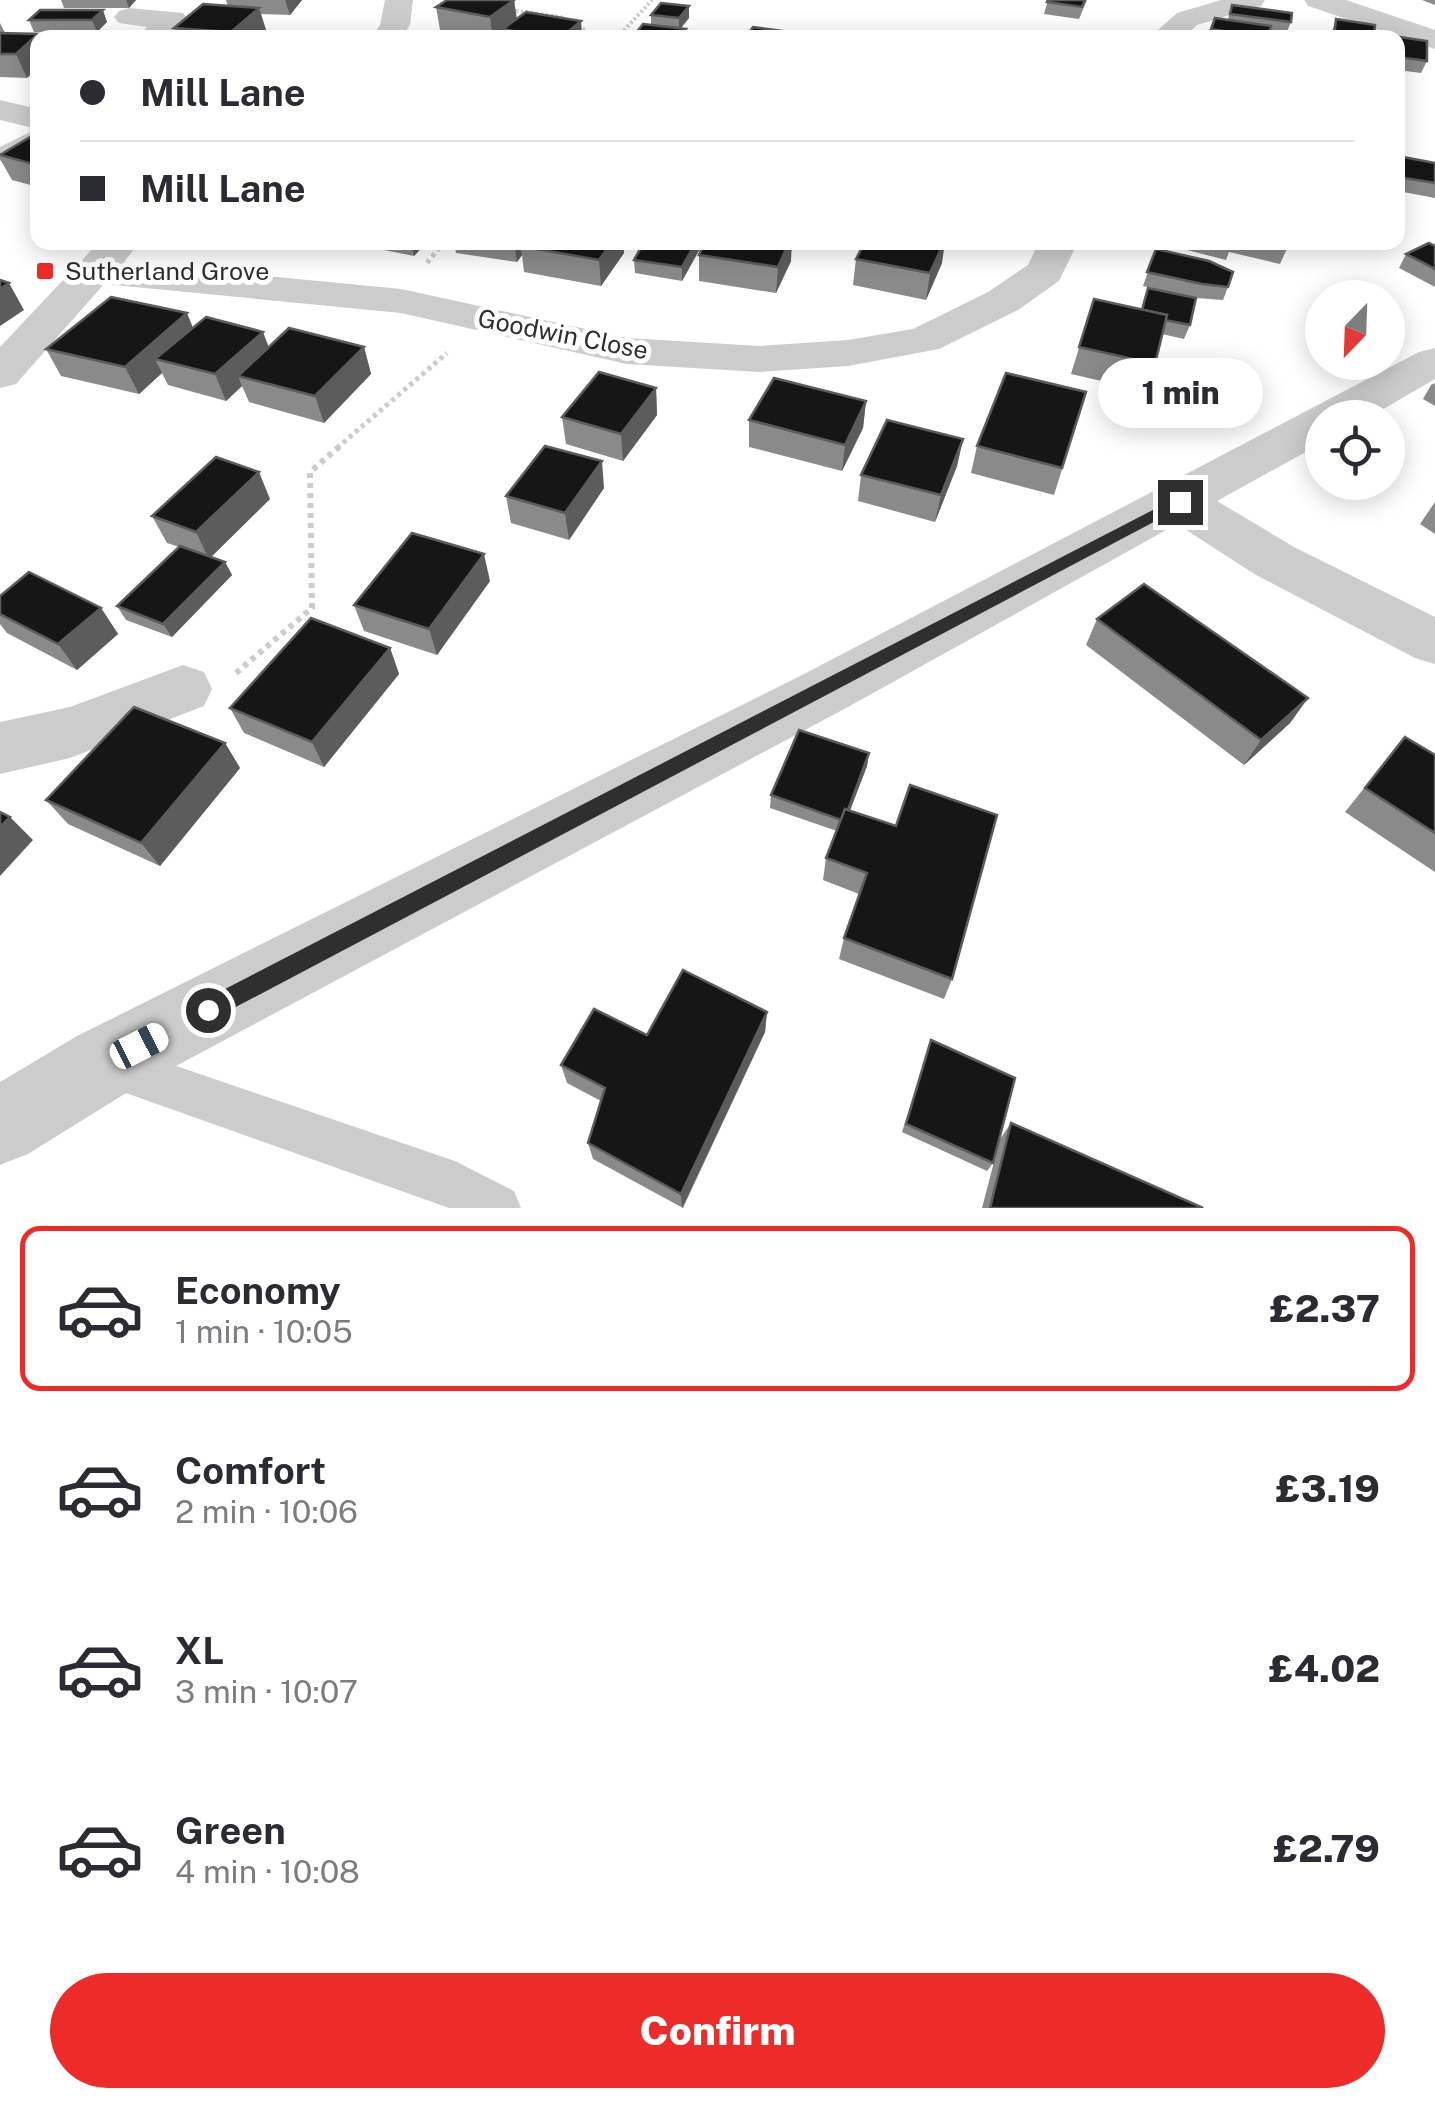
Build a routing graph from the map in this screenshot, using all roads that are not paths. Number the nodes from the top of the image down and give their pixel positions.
1 (399, 0) edge
2 (1251, 0) edge
3 (1318, 0) edge
4 (129, 18) dead end
5 (1161, 24) edge
6 (160, 30) edge
7 (392, 30) edge
8 (1435, 40) edge
9 (26, 116) edge
10 (0, 154) edge
11 (1056, 250) edge
12 (106, 257) edge
13 (1435, 361) edge
14 (0, 374) edge
15 (1365, 400) edge
16 (1305, 432) edge
17 (1180, 502) junction
18 (1435, 642) edge
19 (182, 689) road end
20 (0, 748) edge
21 (104, 1064) junction
22 (0, 1126) edge
23 (497, 1208) edge

1 - 7 street
2 - 5 street
3 - 8 street
4 - 6 street
9 - 10 lane
11 - 12 street, Goodwin Close
12 - 14 street
13 - 15 street
16 - 17 street
17 - 18 street
17 - 21 street
19 - 20 street
21 - 22 street
21 - 23 lane

